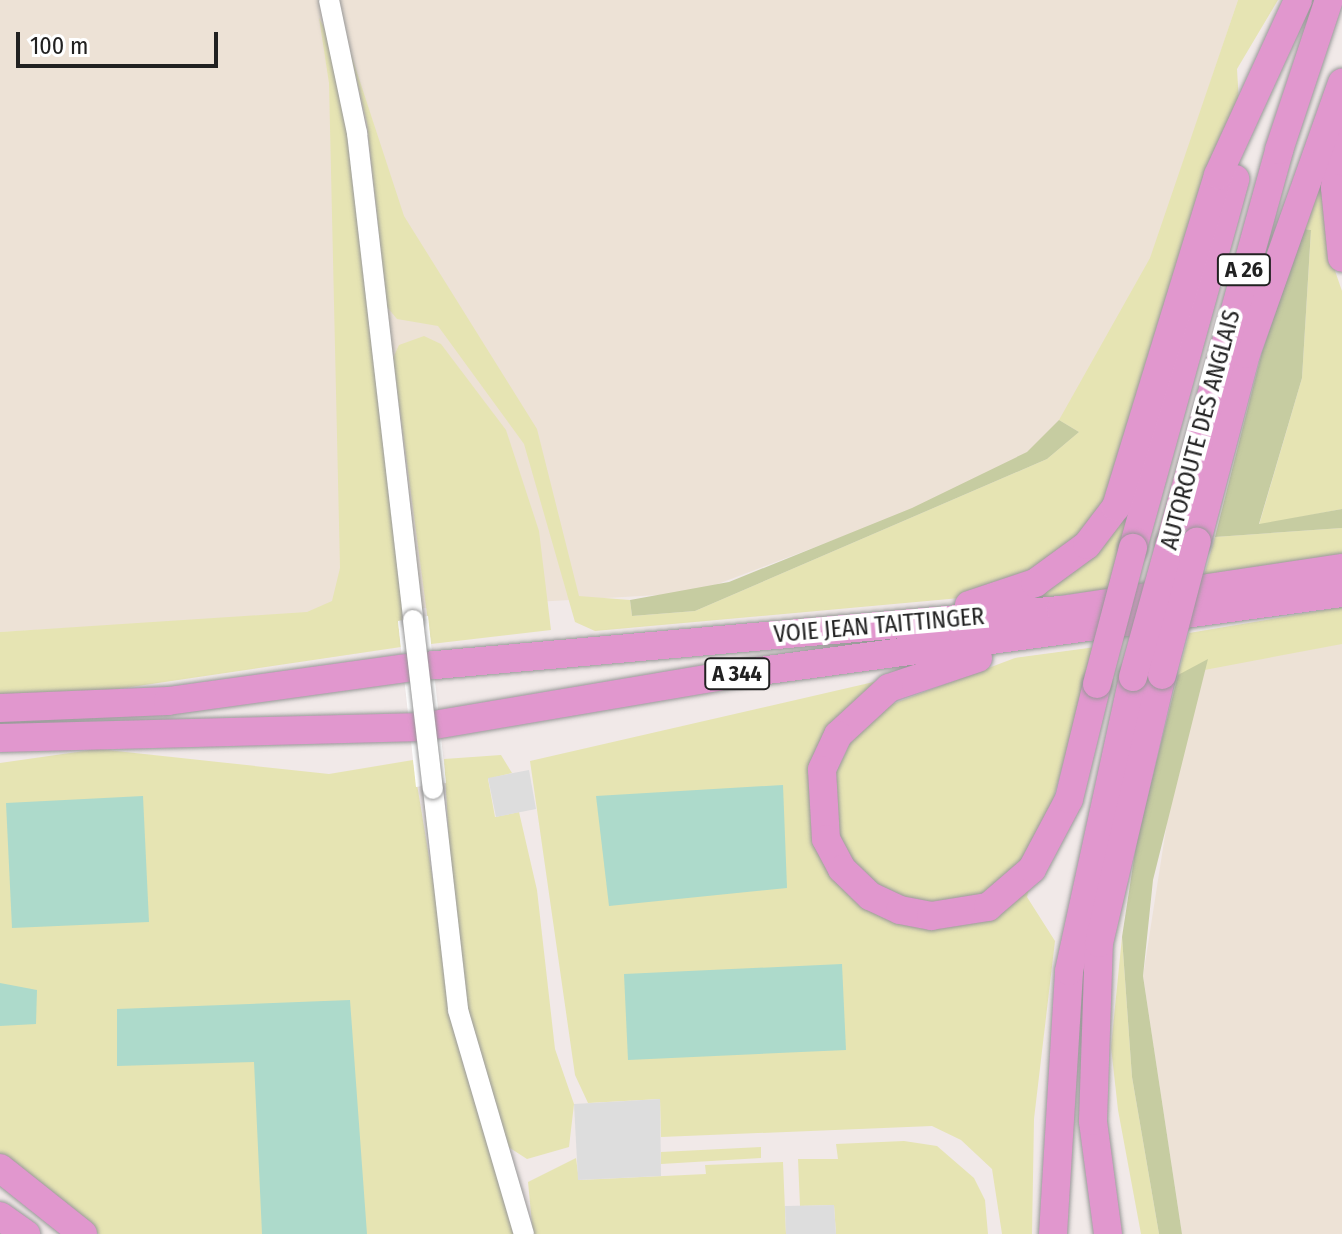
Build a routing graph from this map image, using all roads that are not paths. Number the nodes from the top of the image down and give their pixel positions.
1 (329, 0) edge
2 (1298, 0) edge
3 (1329, 0) edge
4 (1273, 55) junction
5 (1342, 83) edge
6 (1342, 135) edge
7 (1342, 258) edge
8 (1183, 542) junction
9 (1342, 568) edge
10 (1342, 593) edge
11 (878, 627) junction
12 (1054, 634) junction
13 (168, 701) junction
14 (0, 708) edge
15 (0, 723) edge
16 (103, 733) junction
17 (0, 738) edge
18 (0, 752) edge
19 (0, 1168) edge
20 (0, 1192) edge
21 (0, 1216) edge
22 (26, 1234) edge
23 (60, 1234) edge
24 (83, 1234) edge
25 (524, 1234) edge
26 (1053, 1234) edge
27 (1108, 1234) edge

1 - 25 street, bridge
2 - 4 highway
3 - 8 highway, AUTOROUTE DES ANGLAIS / A 26
4 - 11 highway
4 - 12 highway, bridge
5 - 8 highway, AUTOROUTE DES ANGLAIS / A 26
6 - 7 highway
8 - 26 highway, AUTOROUTE DES ANGLAIS / A 26, bridge
8 - 27 highway, AUTOROUTE DES ANGLAIS / A 26, bridge
9 - 11 highway, VOIE JEAN TAITTINGER / A 344
10 - 12 highway, VOIE JEAN TAITTINGER / A 344
11 - 13 highway, VOIE JEAN TAITTINGER / A 344
12 - 16 highway, VOIE JEAN TAITTINGER / A 344
13 - 14 highway
13 - 15 highway
16 - 17 highway
16 - 18 highway
19 - 24 highway
20 - 23 highway
21 - 22 highway

